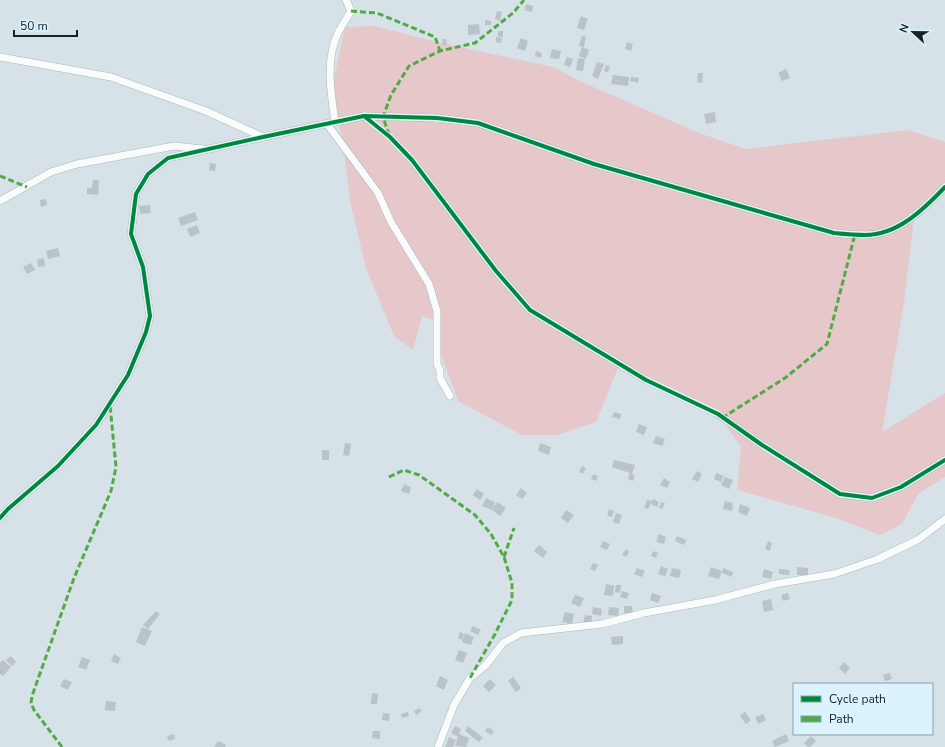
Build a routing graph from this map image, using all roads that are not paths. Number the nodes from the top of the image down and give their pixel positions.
1 (346, 0) edge
2 (0, 57) edge
3 (364, 116) junction
4 (335, 122) junction
5 (327, 124) junction
6 (263, 137) junction
7 (208, 149) junction
8 (945, 187) edge
9 (0, 201) edge
10 (450, 396) dead end
11 (945, 460) edge
12 (0, 518) edge
13 (945, 519) edge
14 (438, 747) edge

1 - 4 street
2 - 6 street
3 - 4 street
3 - 8 street
3 - 11 street
4 - 5 street
5 - 6 street
5 - 10 street
6 - 7 street
7 - 9 street
7 - 12 street
13 - 14 street

